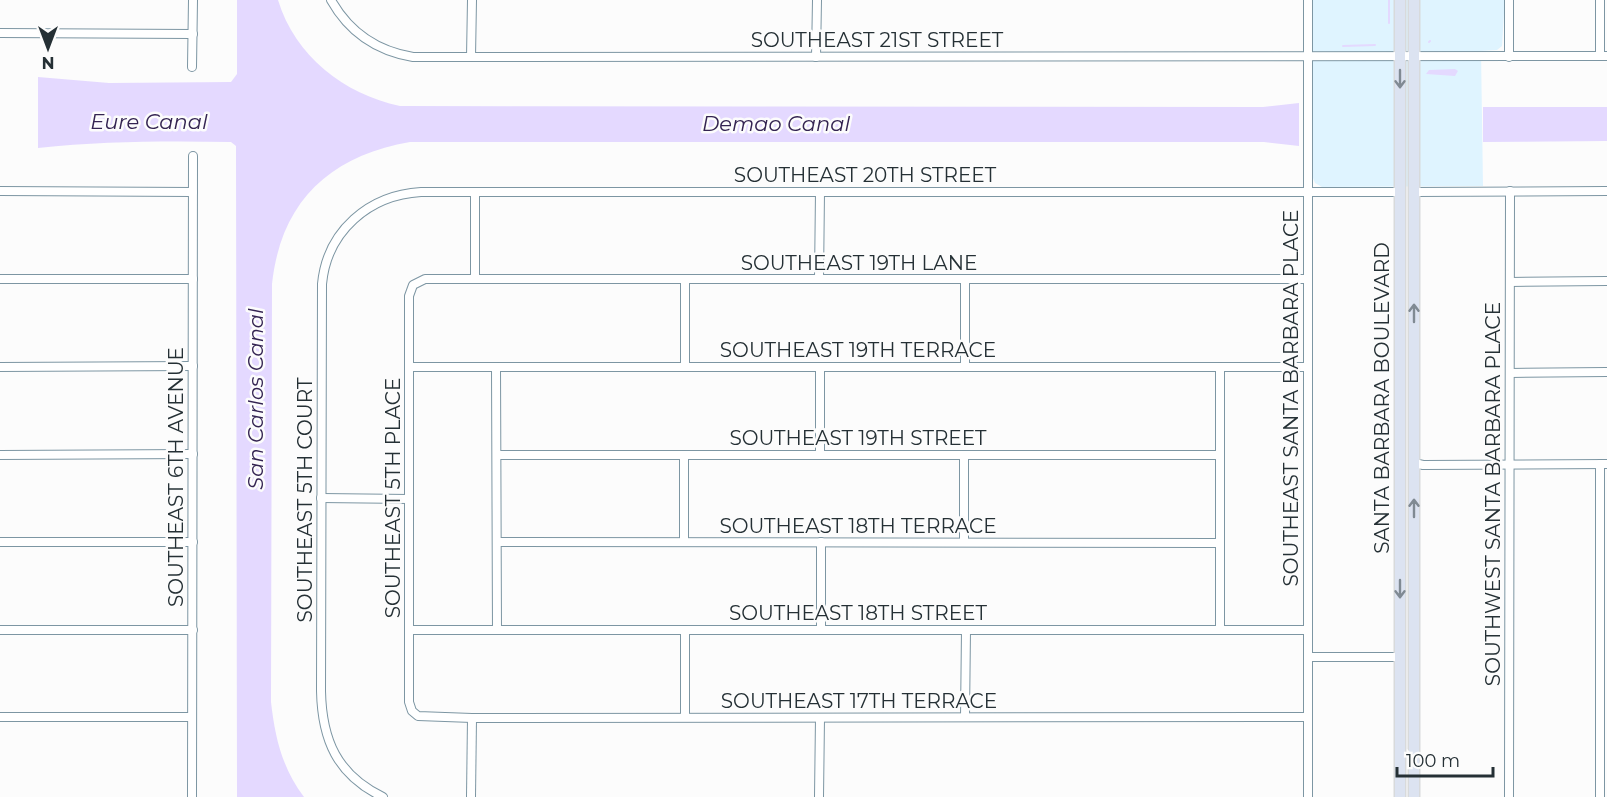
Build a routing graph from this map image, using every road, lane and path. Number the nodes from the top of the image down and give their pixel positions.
1 (193, 0) edge
2 (331, 0) edge
3 (472, 0) edge
4 (817, 0) edge
5 (1308, 0) edge
6 (1400, 0) edge
7 (1414, 0) edge
8 (1509, 0) edge
9 (1600, 0) edge
10 (0, 33) edge
11 (193, 34) junction
12 (1603, 56) edge
13 (471, 57) junction
14 (816, 57) junction
15 (1307, 57) junction
16 (1400, 57) junction
17 (1414, 57) junction
18 (1509, 57) junction
19 (192, 67) dead end
20 (193, 156) dead end
21 (0, 191) edge
22 (1308, 191) junction
23 (1510, 191) junction
24 (1607, 191) edge
25 (193, 192) junction
26 (475, 192) junction
27 (820, 192) junction
28 (1400, 192) junction
29 (1414, 192) junction
30 (342, 232) joint
31 (0, 279) edge
32 (193, 279) junction
33 (475, 279) junction
34 (685, 279) junction
35 (819, 279) junction
36 (965, 279) junction
37 (1308, 279) junction
38 (1607, 281) edge
39 (1510, 282) junction
40 (413, 285) joint
41 (1401, 359) junction
42 (193, 366) junction
43 (0, 367) edge
44 (409, 367) junction
45 (496, 367) junction
46 (685, 367) junction
47 (965, 367) junction
48 (1220, 367) junction
49 (1307, 367) junction
50 (820, 368) junction
51 (1607, 372) edge
52 (1510, 373) junction
53 (193, 454) junction
54 (684, 454) junction
55 (0, 455) edge
56 (497, 455) junction
57 (820, 455) junction
58 (964, 455) junction
59 (1220, 455) junction
60 (1414, 463) junction
61 (1603, 464) edge
62 (1510, 465) junction
63 (321, 498) junction
64 (409, 498) junction
65 (0, 542) edge
66 (193, 542) junction
67 (497, 542) junction
68 (684, 542) junction
69 (821, 542) junction
70 (964, 542) junction
71 (1220, 543) junction
72 (1220, 629) junction
73 (0, 630) edge
74 (193, 630) junction
75 (409, 630) junction
76 (497, 630) junction
77 (685, 630) junction
78 (821, 630) junction
79 (966, 630) junction
80 (1308, 630) junction
81 (1308, 657) junction
82 (1400, 657) junction
83 (412, 711) joint
84 (0, 717) edge
85 (192, 717) junction
86 (685, 717) junction
87 (965, 717) junction
88 (1307, 717) junction
89 (472, 718) junction
90 (820, 718) junction
91 (1414, 761) junction
92 (192, 797) edge
93 (383, 797) edge
94 (471, 797) edge
95 (819, 797) edge
96 (1308, 797) edge
97 (1400, 797) edge
98 (1414, 797) edge
99 (1509, 797) edge
100 (1600, 797) edge

1 - 11 street
2 - 13 street, SOUTHEAST 21ST STREET
3 - 13 street
4 - 14 street
5 - 15 street, SOUTHEAST SANTA BARBARA PLACE
6 - 16 main road, SANTA BARBARA BOULEVARD
7 - 17 main road, SANTA BARBARA BOULEVARD
8 - 18 street
9 - 12 street
10 - 11 street
11 - 19 street
12 - 18 street, SOUTHEAST 21ST STREET
13 - 14 street, SOUTHEAST 21ST STREET
14 - 15 street, SOUTHEAST 21ST STREET
15 - 16 street, SOUTHEAST 21ST STREET
15 - 22 street, SOUTHEAST SANTA BARBARA PLACE
16 - 17 street, SOUTHEAST 21ST STREET
16 -> 28 main road, SANTA BARBARA BOULEVARD
17 - 18 street, SOUTHEAST 21ST STREET
17 - 29 main road, SANTA BARBARA BOULEVARD
20 - 25 street, SOUTHEAST 6TH AVENUE
21 - 25 street
22 - 27 street, SOUTHEAST 20TH STREET
22 - 28 street, SOUTHEAST 20TH STREET
22 - 37 street, SOUTHEAST SANTA BARBARA PLACE
23 - 24 street
23 - 29 street
23 - 39 street, SOUTHWEST SANTA BARBARA PLACE
25 - 32 street, SOUTHEAST 6TH AVENUE
26 - 27 street, SOUTHEAST 20TH STREET
26 - 30 street, SOUTHEAST 20TH STREET
26 - 33 street
27 - 35 street
28 - 41 main road, SANTA BARBARA BOULEVARD
60 -> 29 main road, SANTA BARBARA BOULEVARD
30 - 63 street, SOUTHEAST 5TH COURT
31 - 32 street
32 - 42 street, SOUTHEAST 6TH AVENUE
33 - 34 street, SOUTHEAST 19TH LANE
33 - 40 street, SOUTHEAST 19TH LANE
34 - 35 street, SOUTHEAST 19TH LANE
34 - 46 street
35 - 36 street, SOUTHEAST 19TH LANE
36 - 37 street, SOUTHEAST 19TH LANE
36 - 47 street
37 - 49 street, SOUTHEAST SANTA BARBARA PLACE
38 - 39 street
39 - 52 street, SOUTHWEST SANTA BARBARA PLACE
40 - 44 street, SOUTHEAST 5TH PLACE
41 - 60 main road
41 -> 82 main road, SANTA BARBARA BOULEVARD
42 - 43 street
42 - 53 street, SOUTHEAST 6TH AVENUE
44 - 45 street, SOUTHEAST 19TH TERRACE
44 - 64 street, SOUTHEAST 5TH PLACE
45 - 46 street, SOUTHEAST 19TH TERRACE
45 - 56 street
46 - 50 street, SOUTHEAST 19TH TERRACE
47 - 48 street, SOUTHEAST 19TH TERRACE
47 - 50 street, SOUTHEAST 19TH TERRACE
48 - 49 street, SOUTHEAST 19TH TERRACE
48 - 59 street
49 - 80 street, SOUTHEAST SANTA BARBARA PLACE
50 - 57 street
51 - 52 street
52 - 62 street, SOUTHWEST SANTA BARBARA PLACE
53 - 55 street
53 - 66 street, SOUTHEAST 6TH AVENUE
54 - 56 street, SOUTHEAST 19TH STREET
54 - 57 street, SOUTHEAST 19TH STREET
54 - 68 street
56 - 67 street
57 - 58 street, SOUTHEAST 19TH STREET
58 - 59 street, SOUTHEAST 19TH STREET
58 - 70 street
59 - 71 street
60 - 62 street
91 -> 60 main road, SANTA BARBARA BOULEVARD
61 - 62 street
61 - 100 street
62 - 99 street, SOUTHWEST SANTA BARBARA PLACE
63 - 64 street
63 - 93 street, SOUTHEAST 5TH COURT
64 - 75 street, SOUTHEAST 5TH PLACE
65 - 66 street
66 - 74 street, SOUTHEAST 6TH AVENUE
67 - 68 street, SOUTHEAST 18TH TERRACE
67 - 76 street
68 - 69 street, SOUTHEAST 18TH TERRACE
69 - 70 street, SOUTHEAST 18TH TERRACE
69 - 78 street
70 - 71 street, SOUTHEAST 18TH TERRACE
71 - 72 street
72 - 79 street, SOUTHEAST 18TH STREET
72 - 80 street, SOUTHEAST 18TH STREET
73 - 74 street
74 - 85 street, SOUTHEAST 6TH AVENUE
75 - 76 street, SOUTHEAST 18TH STREET
75 - 83 street, SOUTHEAST 5TH PLACE
76 - 77 street, SOUTHEAST 18TH STREET
77 - 78 street, SOUTHEAST 18TH STREET
77 - 86 street
78 - 79 street, SOUTHEAST 18TH STREET
79 - 87 street
80 - 81 street, SOUTHEAST SANTA BARBARA PLACE
81 - 82 street
81 - 88 street, SOUTHEAST SANTA BARBARA PLACE
82 - 91 main road
82 - 97 main road, SANTA BARBARA BOULEVARD
83 - 89 street, SOUTHEAST 17TH TERRACE
84 - 85 street
85 - 92 street, SOUTHEAST 6TH AVENUE
86 - 89 street, SOUTHEAST 17TH TERRACE
86 - 90 street, SOUTHEAST 17TH TERRACE
87 - 88 street, SOUTHEAST 17TH TERRACE
87 - 90 street, SOUTHEAST 17TH TERRACE
88 - 96 street, SOUTHEAST SANTA BARBARA PLACE
89 - 94 street
90 - 95 street
91 - 98 main road, SANTA BARBARA BOULEVARD

